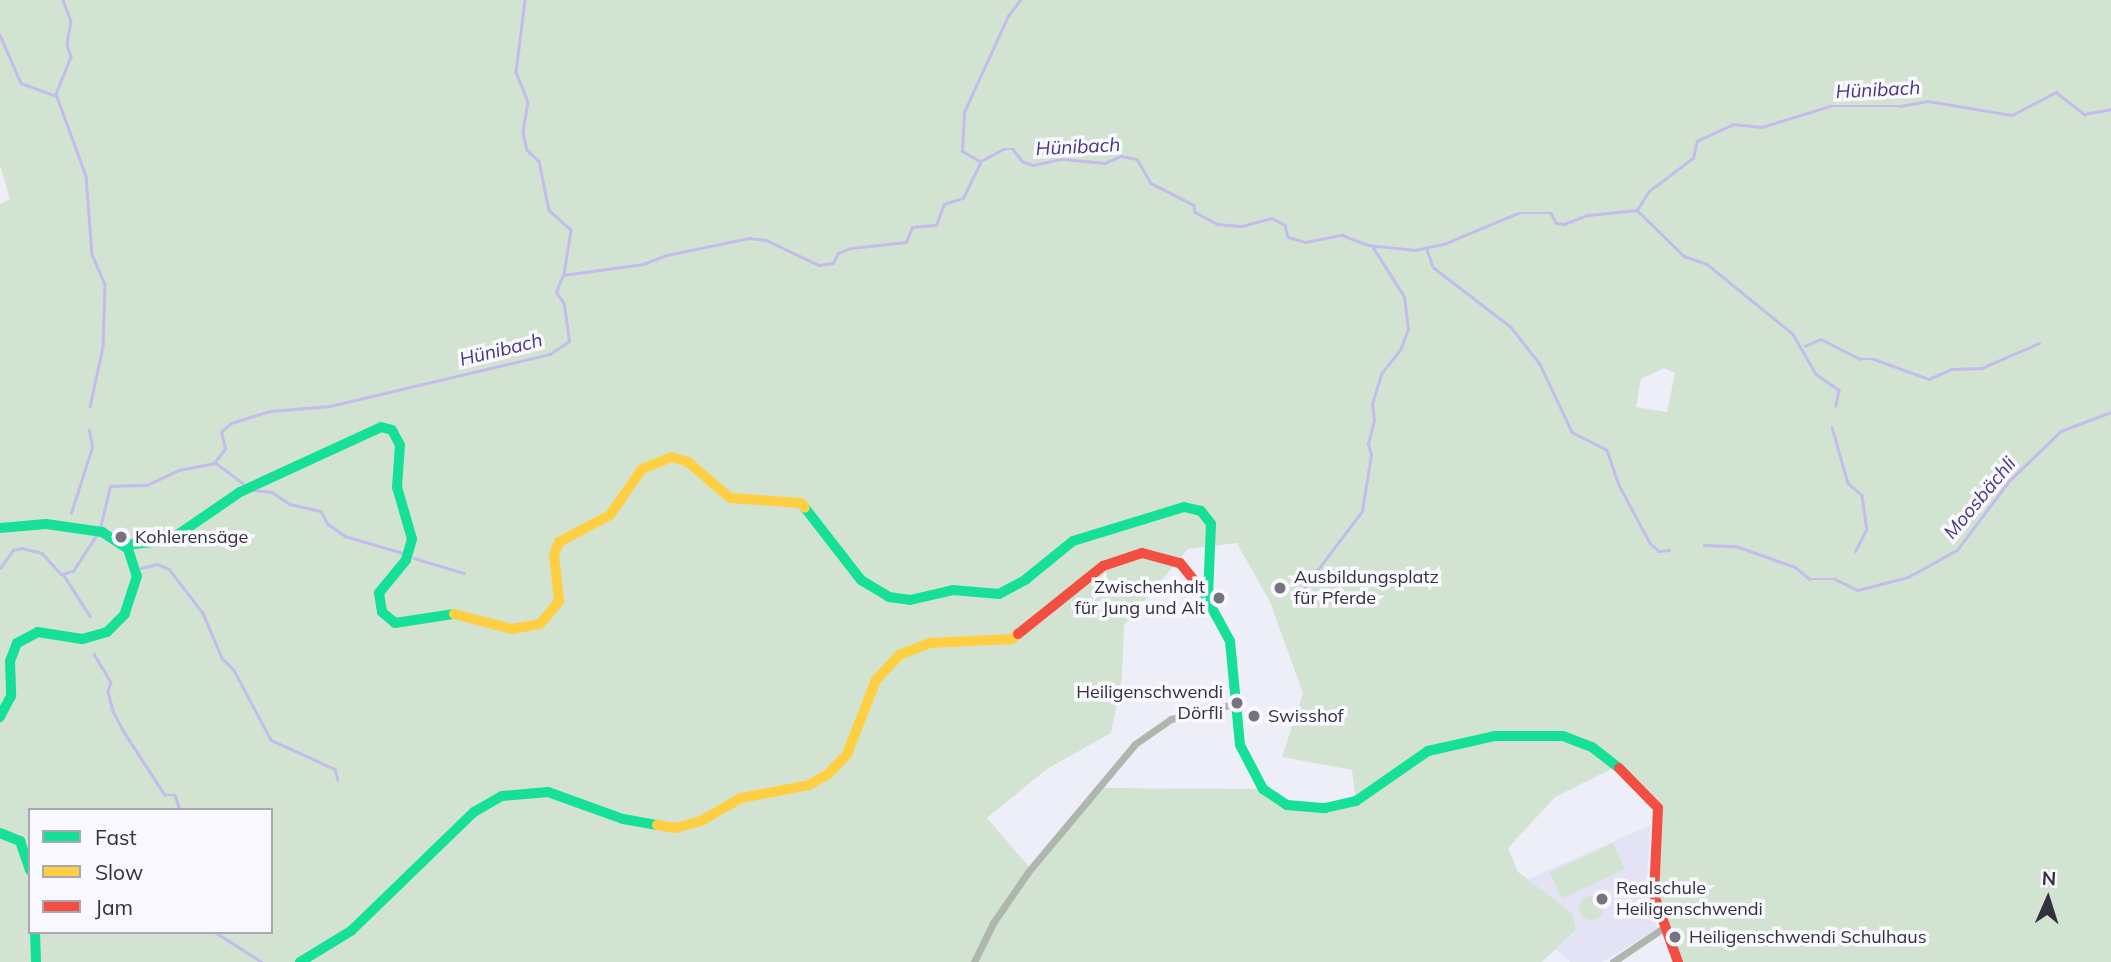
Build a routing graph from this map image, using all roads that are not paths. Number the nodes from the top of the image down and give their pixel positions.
1 (0, 528) edge
2 (125, 545) junction
3 (1208, 597) junction
4 (1234, 704) junction
5 (0, 717) edge
6 (0, 833) edge
7 (28, 864) edge
8 (1663, 928) junction
9 (36, 934) edge
10 (36, 962) edge
11 (300, 962) edge
12 (974, 962) edge
13 (1613, 962) edge
14 (1678, 962) edge

1 - 2 street
2 - 3 street
2 - 5 street
3 - 4 street
3 - 11 street
4 - 8 street
4 - 12 street
6 - 7 street
8 - 13 street
8 - 14 street
9 - 10 street

